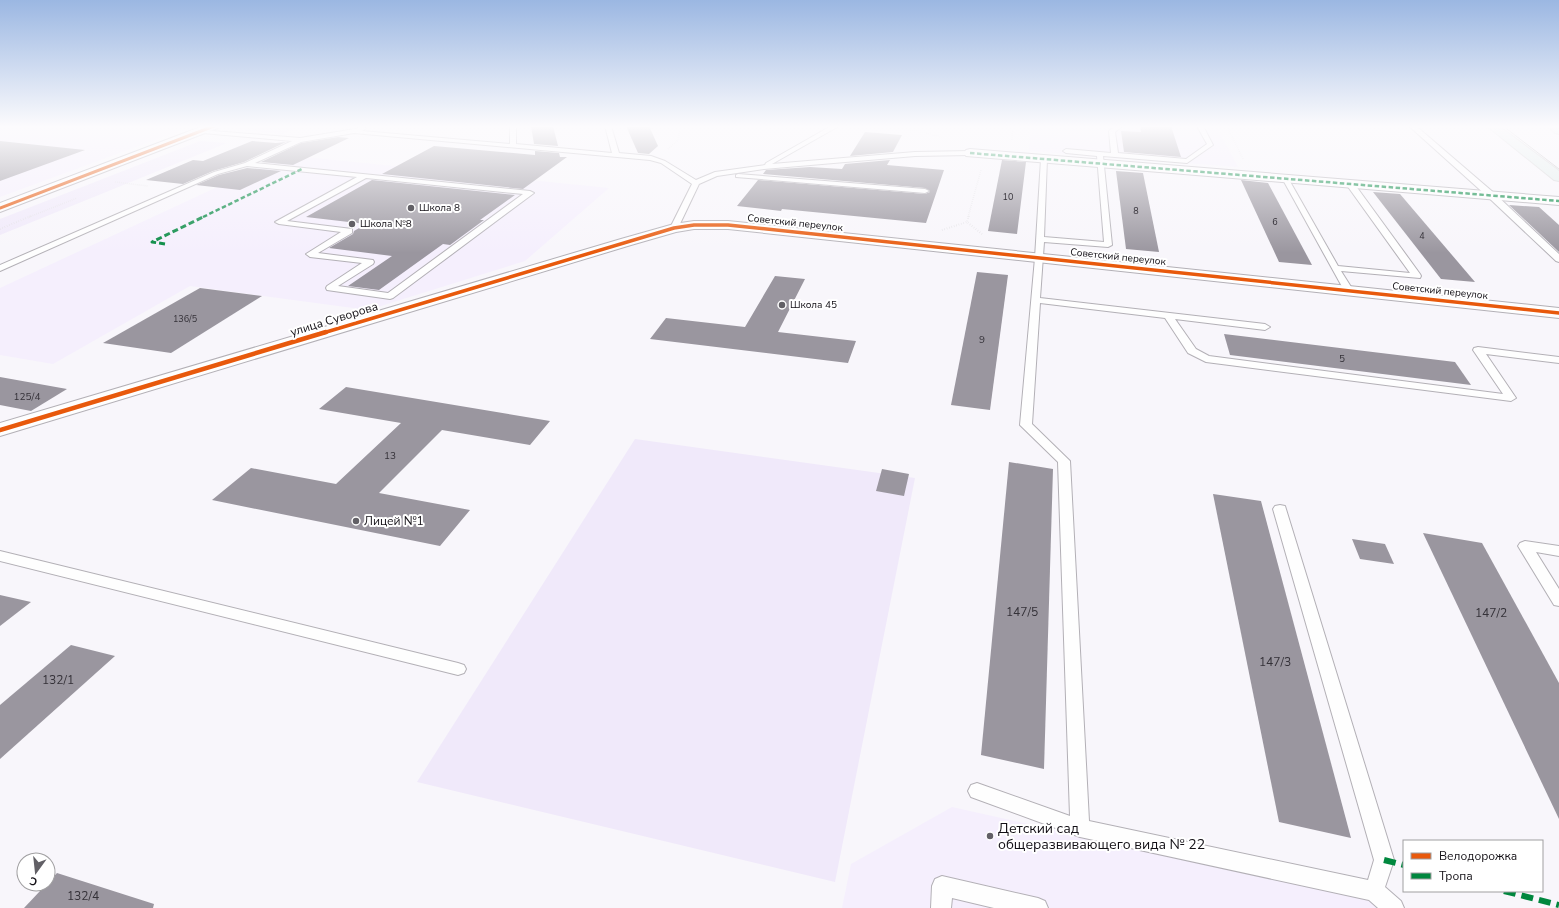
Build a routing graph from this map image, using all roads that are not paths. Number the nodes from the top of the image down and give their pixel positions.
1 (103, 168) edge
2 (232, 168) edge
3 (291, 168) edge
4 (673, 168) edge
5 (754, 168) edge
6 (1044, 168) edge
7 (1102, 168) edge
8 (1192, 168) edge
9 (1461, 168) edge
10 (1548, 168) edge
11 (715, 174) junction
12 (365, 176) junction
13 (1559, 177) edge
14 (1285, 178) junction
15 (696, 183) junction
16 (1350, 184) junction
17 (925, 191) dead end
18 (1491, 195) junction
19 (1559, 201) edge
20 (0, 208) edge
21 (674, 228) junction
22 (1040, 239) junction
23 (1039, 258) junction
24 (1559, 259) edge
25 (0, 268) edge
26 (1335, 268) junction
27 (1348, 290) junction
28 (1036, 300) junction
29 (1559, 313) edge
30 (1168, 316) junction
31 (1265, 327) dead end
32 (1559, 360) edge
33 (0, 430) edge
34 (1280, 509) dead end
35 (1559, 551) edge
36 (0, 556) edge
37 (1559, 601) edge
38 (458, 669) dead end
39 (977, 791) dead end
40 (1080, 828) junction
41 (1374, 892) junction
42 (941, 908) edge
43 (1038, 908) edge
44 (1394, 908) edge

1 - 20 street
2 - 25 lane
3 - 12 lane
4 - 15 lane
5 - 11 lane
6 - 22 lane
7 - 22 lane
8 - 14 street
9 - 18 lane
10 - 13 main road
11 - 15 lane
11 - 17 lane
12 - 12 lane
14 - 16 street
14 - 26 lane
15 - 21 lane
16 - 18 street
16 - 26 lane
18 - 19 street
18 - 24 lane
21 - 23 street, Советский переулок
21 - 33 street, улица Суворова
22 - 23 lane
23 - 27 street, Советский переулок
23 - 28 lane
26 - 27 lane
27 - 29 street, Советский переулок
28 - 30 lane
28 - 40 lane
30 - 31 lane
30 - 32 lane
34 - 41 lane
35 - 37 lane
36 - 38 lane
39 - 40 lane
40 - 41 lane
41 - 44 lane
42 - 43 lane

